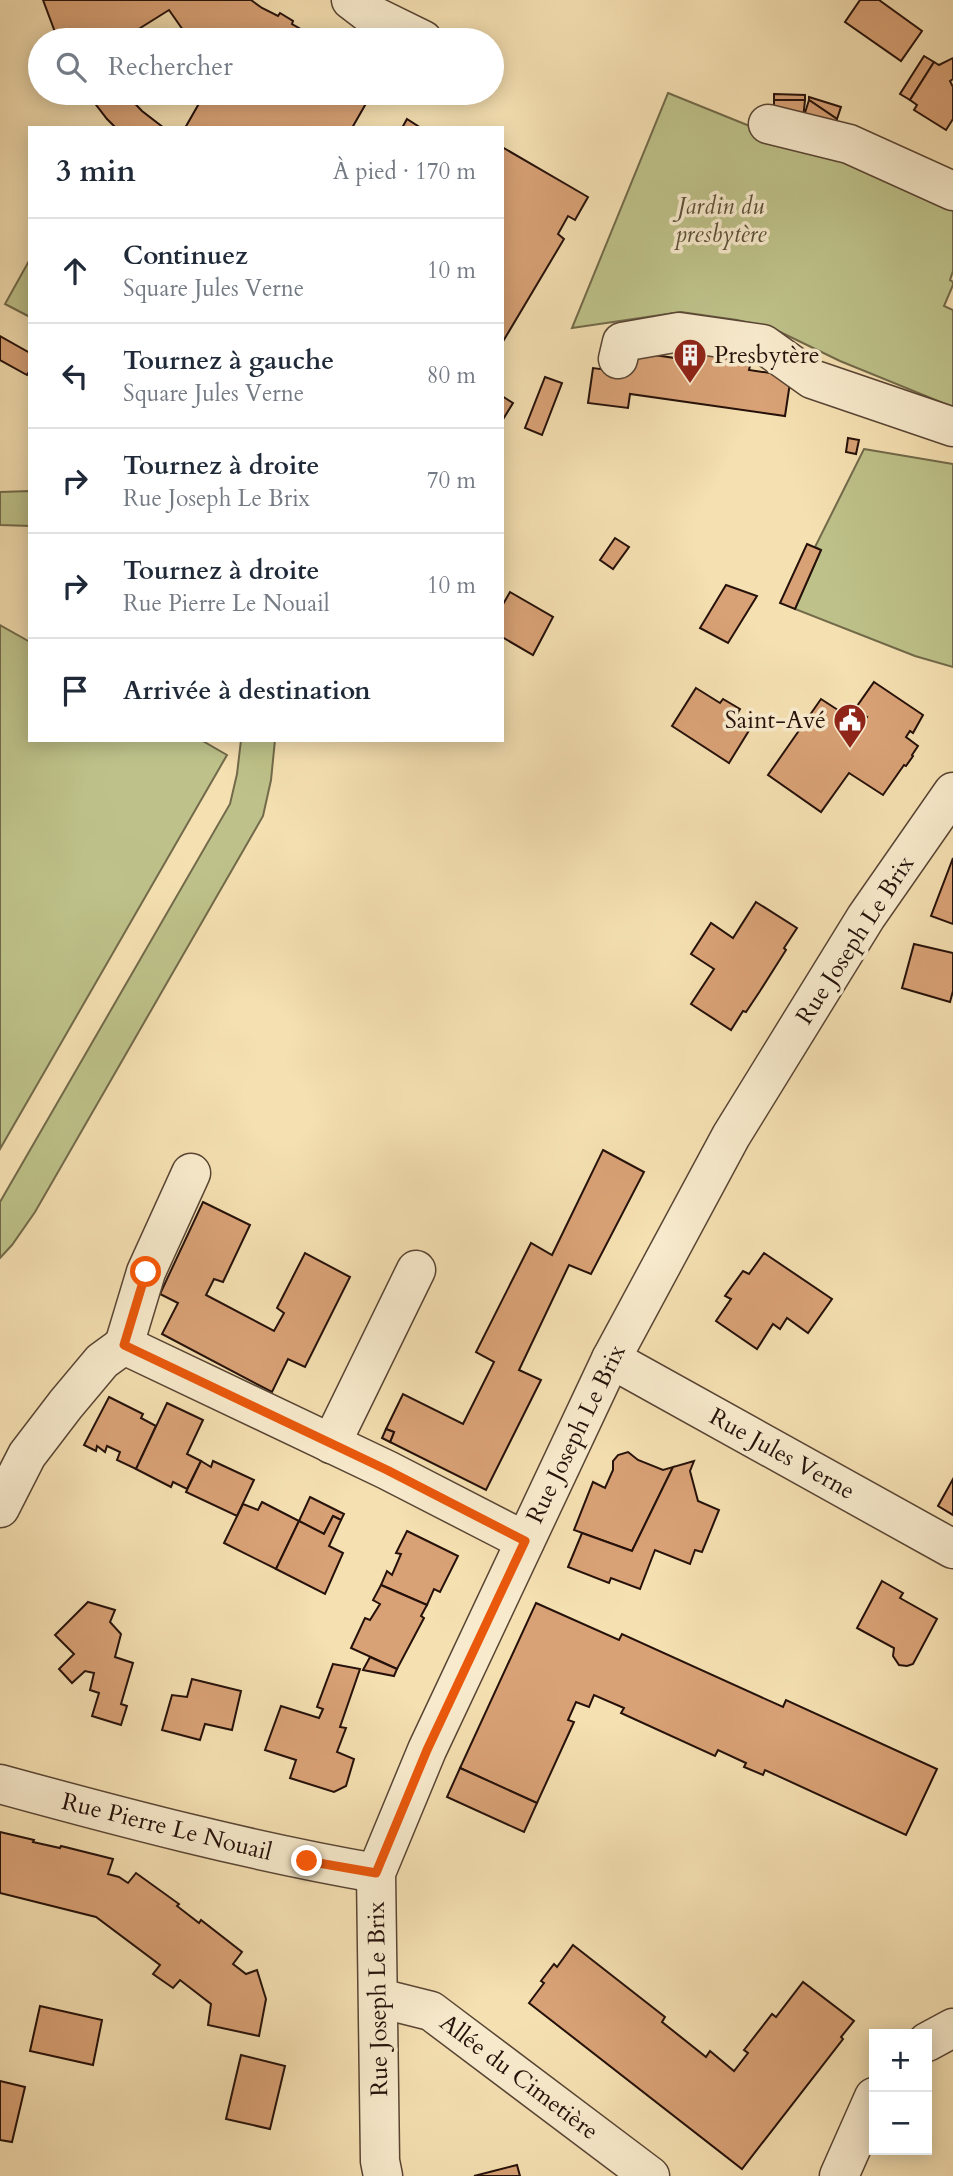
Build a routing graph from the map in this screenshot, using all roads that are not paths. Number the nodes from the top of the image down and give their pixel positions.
1 (351, 0) edge
2 (399, 28) edge
3 (768, 124) dead end
4 (953, 191) edge
5 (618, 359) dead end
6 (953, 427) edge
7 (953, 792) edge
8 (191, 1173) dead end
9 (416, 1269) dead end
10 (124, 1345) junction
11 (611, 1359) junction
12 (331, 1444) junction
13 (0, 1508) edge
14 (525, 1541) junction
15 (953, 1549) edge
16 (0, 1784) edge
17 (376, 1873) junction
18 (379, 1998) junction
19 (953, 2028) edge
20 (932, 2039) edge
21 (869, 2111) edge
22 (848, 2168) edge
23 (375, 2171) edge
24 (650, 2176) edge

1 - 2 street
3 - 4 street
5 - 6 street
7 - 11 street, Rue Joseph Le Brix
8 - 10 street
9 - 12 street
10 - 12 street
10 - 13 street
11 - 14 street, Rue Joseph Le Brix
11 - 15 street, Rue Jules Verne
12 - 14 street
14 - 17 street, Rue Joseph Le Brix
16 - 17 street, Rue Pierre Le Nouail
17 - 18 street, Rue Joseph Le Brix
18 - 23 street, Rue Joseph Le Brix
18 - 24 street, Allée du Cimetière
19 - 20 street
21 - 22 street

